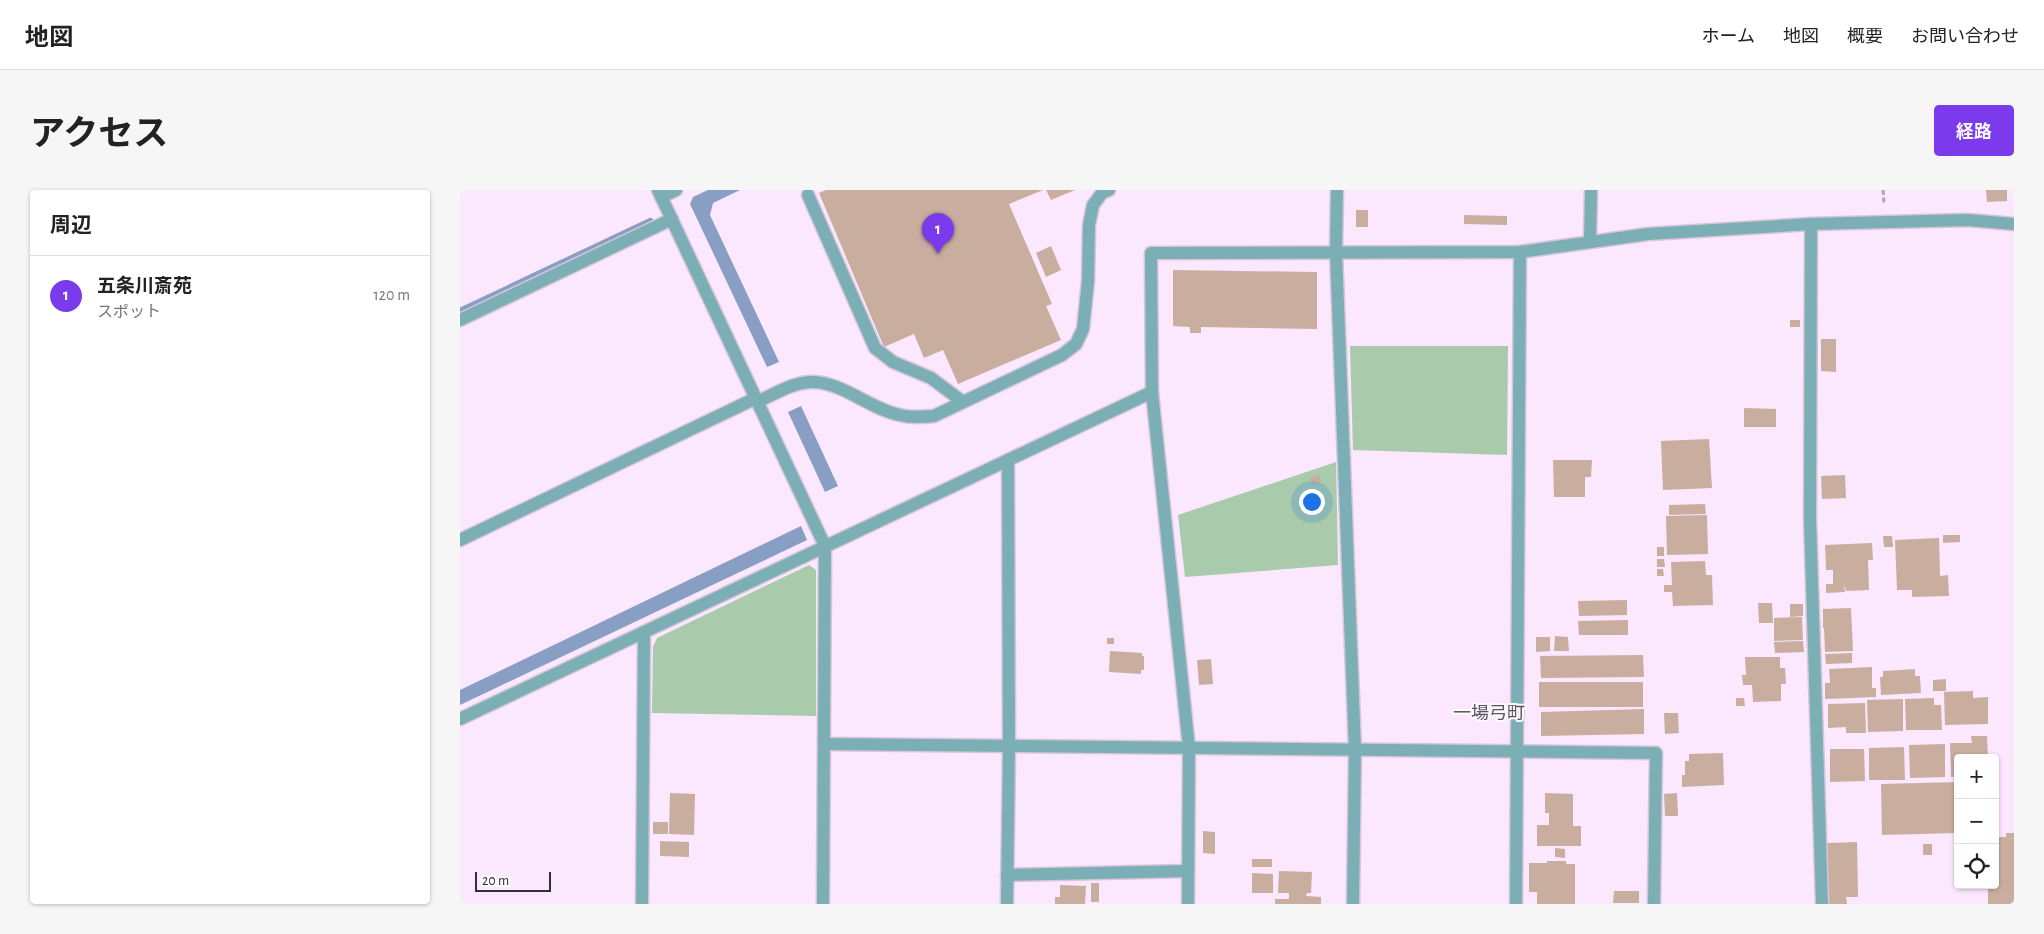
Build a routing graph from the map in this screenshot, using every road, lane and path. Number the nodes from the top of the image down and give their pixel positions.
1 (676, 190) edge
2 (1109, 190) edge
3 (1337, 190) edge
4 (1592, 190) edge
5 (659, 194) edge
6 (808, 195) dead end
7 (672, 220) junction
8 (1811, 224) junction
9 (2014, 224) edge
10 (1590, 242) junction
11 (1336, 252) junction
12 (1520, 252) junction
13 (460, 320) edge
14 (1152, 392) junction
15 (756, 400) junction
16 (963, 402) junction
17 (1008, 460) junction
18 (460, 540) edge
19 (825, 546) junction
20 (644, 632) junction
21 (460, 720) edge
22 (825, 744) junction
23 (1009, 746) junction
24 (1189, 748) junction
25 (1355, 750) junction
26 (1517, 752) junction
27 (1188, 871) junction
28 (1007, 875) junction
29 (642, 904) edge
30 (823, 904) edge
31 (1007, 904) edge
32 (1188, 904) edge
33 (1353, 904) edge
34 (1516, 904) edge
35 (1654, 904) edge
36 (1822, 904) edge

1 - 5 street
2 - 16 street
3 - 11 street
4 - 10 street
5 - 7 street
6 - 16 street
7 - 13 street
7 - 15 street
8 - 9 street
8 - 10 street
8 - 36 street
10 - 12 street
11 - 12 street
11 - 14 street
11 - 25 street
12 - 26 street
14 - 17 street
14 - 24 street
15 - 16 street
15 - 18 street
15 - 19 street
17 - 19 street
17 - 23 street
19 - 20 street
19 - 22 street
20 - 21 street
20 - 29 street
22 - 23 street
22 - 30 street
23 - 24 street
23 - 28 street
24 - 25 street
24 - 27 street
25 - 26 street
25 - 33 street
26 - 34 street
26 - 35 street
27 - 28 street
27 - 32 street
28 - 31 street

